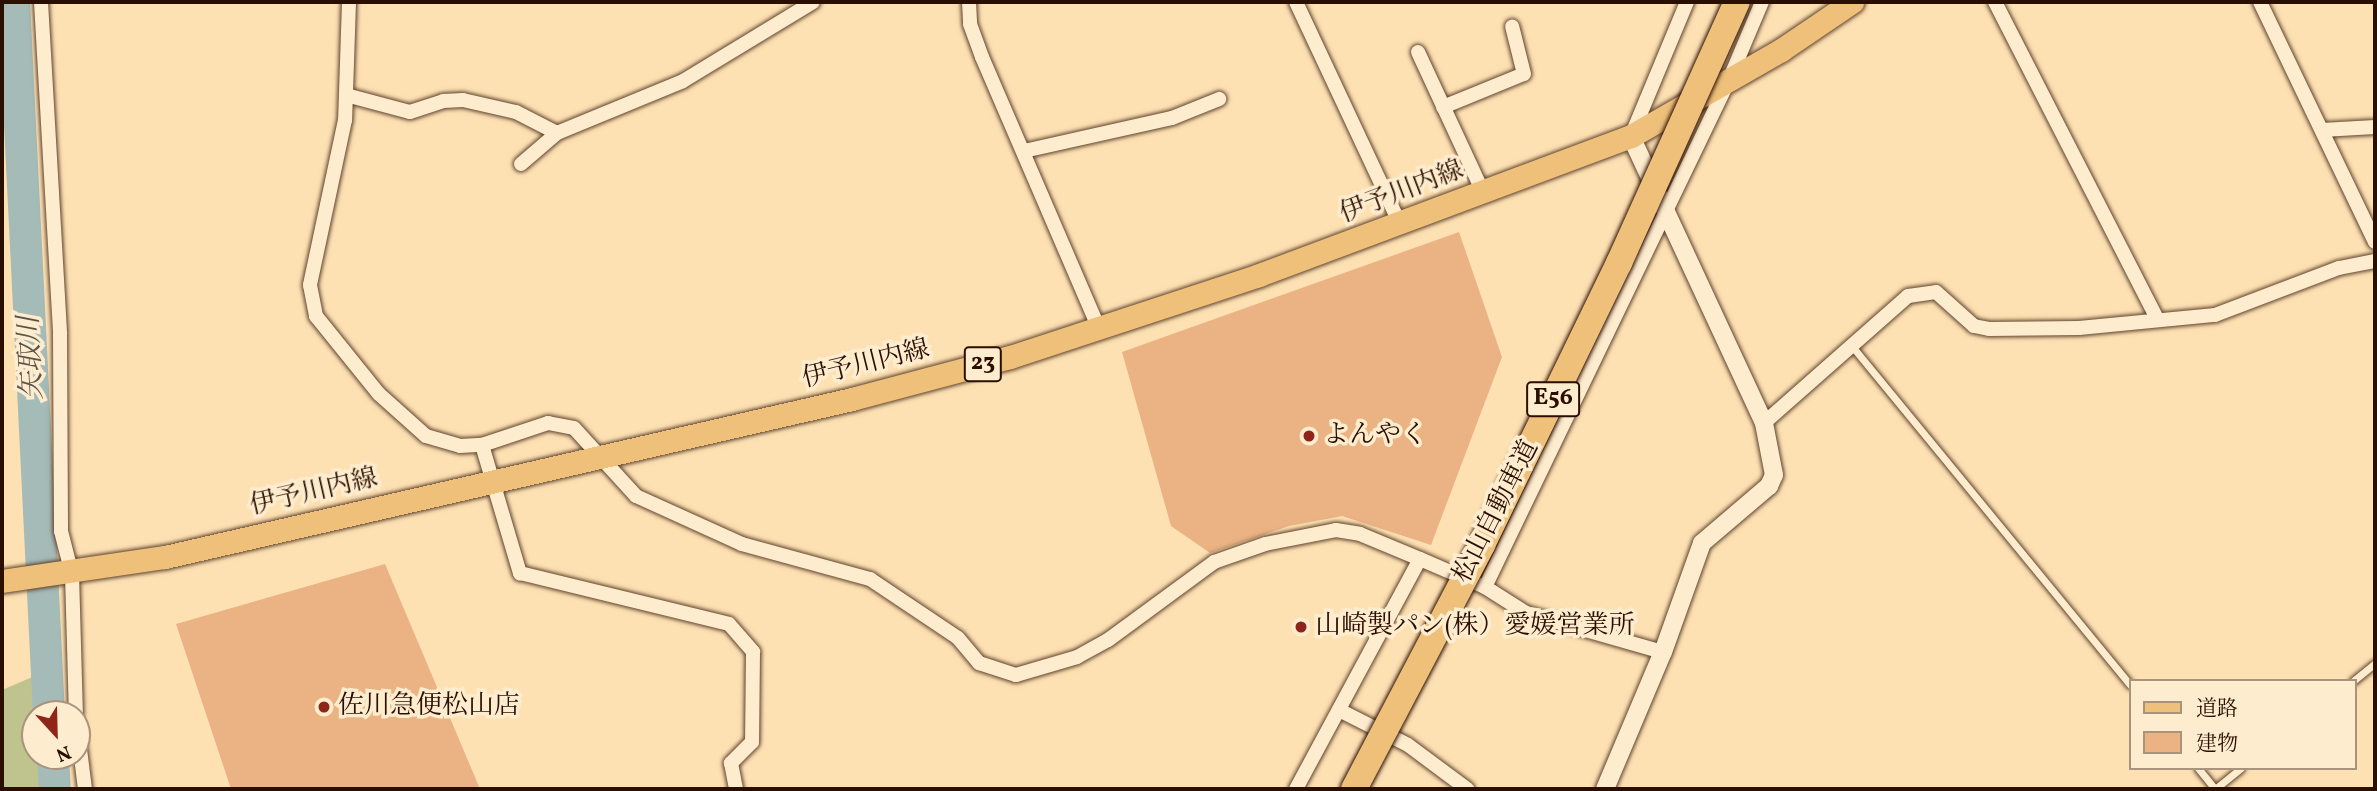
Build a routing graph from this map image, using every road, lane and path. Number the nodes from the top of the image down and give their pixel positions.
1 (41, 2) edge
2 (349, 2) edge
3 (813, 2) edge
4 (969, 2) edge
5 (1296, 2) edge
6 (1687, 2) edge
7 (1737, 2) edge
8 (1762, 2) edge
9 (1852, 2) edge
10 (1995, 2) edge
11 (2260, 2) edge
12 (1512, 26) dead end
13 (1418, 52) dead end
14 (1729, 80) junction
15 (346, 95) junction
16 (1219, 99) dead end
17 (1443, 107) junction
18 (2375, 127) edge
19 (2322, 130) junction
20 (557, 133) junction
21 (1632, 136) junction
22 (1024, 152) junction
23 (521, 164) dead end
24 (1483, 192) junction
25 (1665, 215) junction
26 (1400, 224) junction
27 (2375, 242) edge
28 (2375, 261) edge
29 (2157, 318) junction
30 (1099, 329) junction
31 (1851, 345) junction
32 (1765, 423) junction
33 (482, 445) junction
34 (596, 456) junction
35 (492, 479) junction
36 (1420, 559) junction
37 (67, 575) junction
38 (10, 580) edge
39 (1485, 587) junction
40 (1663, 652) junction
41 (2375, 663) edge
42 (2355, 679) edge
43 (2128, 683) edge
44 (75, 700) edge
45 (1339, 710) junction
46 (83, 770) edge
47 (2200, 770) edge
48 (2239, 770) edge
49 (85, 789) edge
50 (736, 789) edge
51 (1296, 789) edge
52 (1354, 789) edge
53 (1467, 789) edge
54 (1605, 789) edge

1 - 37 street
2 - 15 street
3 - 20 street
4 - 22 street
5 - 26 street
6 - 21 street
7 - 52 highway, 松山自動車道 / E56, bridge
8 - 14 street
9 - 14 main road, 伊予川内線 / 23
10 - 29 street
11 - 19 street
12 - 17 street
13 - 17 street
14 - 21 main road, 伊予川内線 / 23
14 - 25 street
15 - 20 street
15 - 33 street
16 - 22 street
17 - 24 street
18 - 19 street
19 - 27 street
20 - 23 street
21 - 24 main road, 伊予川内線 / 23
21 - 25 street
22 - 30 street
24 - 26 main road, 伊予川内線 / 23
25 - 32 street
25 - 39 street
26 - 30 main road, 伊予川内線 / 23
28 - 29 street
29 - 31 street
30 - 34 main road, 伊予川内線 / 23
31 - 32 street
31 - 43 lane
32 - 40 street
33 - 34 street
33 - 35 street
34 - 35 main road, 伊予川内線 / 23
34 - 36 street
35 - 37 main road, 伊予川内線 / 23
35 - 50 street
36 - 39 street
36 - 45 street
37 - 38 main road, 伊予川内線 / 23
37 - 44 street
39 - 40 street
40 - 54 street
41 - 42 lane
45 - 51 street
45 - 53 street
46 - 49 street
47 - 48 lane

